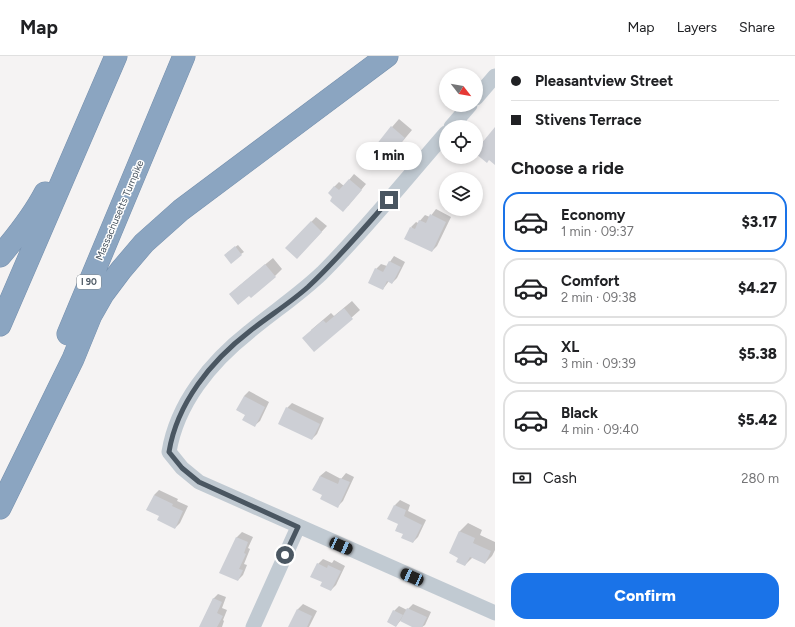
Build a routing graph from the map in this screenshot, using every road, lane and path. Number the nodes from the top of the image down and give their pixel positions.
1 (116, 56) edge
2 (184, 56) edge
3 (387, 56) edge
4 (495, 76) edge
5 (106, 79) junction
6 (483, 90) edge
7 (464, 112) edge
8 (457, 120) edge
9 (439, 141) edge
10 (0, 256) edge
11 (0, 325) edge
12 (0, 498) edge
13 (0, 508) edge
14 (298, 527) junction
15 (495, 613) edge
16 (253, 627) edge

1 - 5 highway
2 - 12 highway, Massachusetts Turnpike / I 90
3 - 13 highway
4 - 6 street
5 - 10 highway
5 - 11 highway
7 - 8 street
9 - 14 street
14 - 15 street
14 - 16 street

